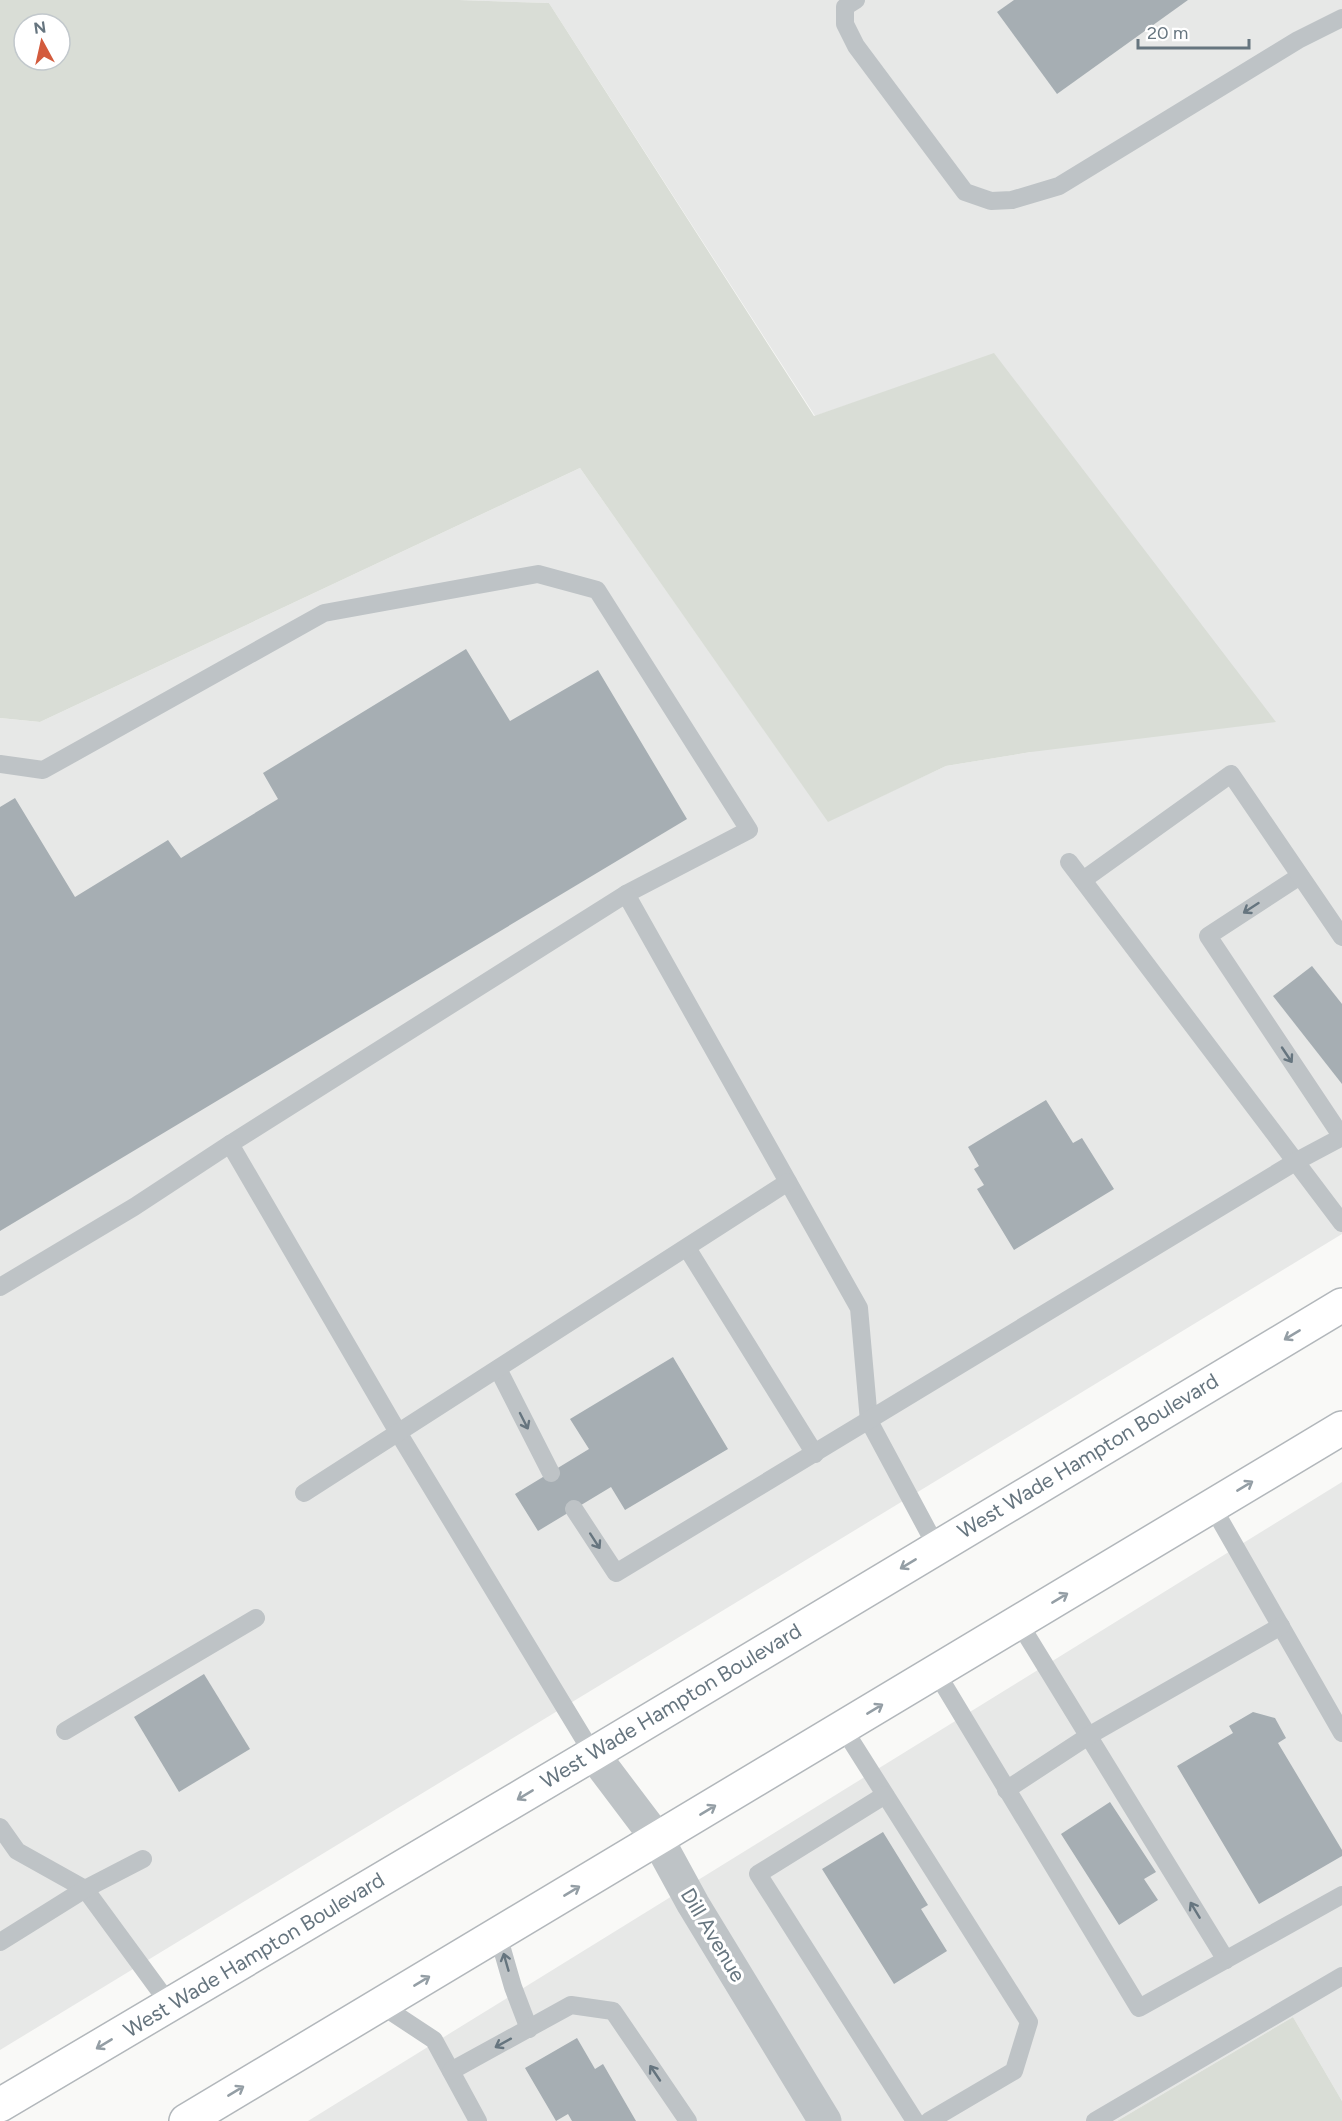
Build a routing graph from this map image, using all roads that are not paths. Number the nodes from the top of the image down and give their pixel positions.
1 (856, 0) edge
2 (1342, 18) edge
3 (0, 764) edge
4 (1069, 862) dead end
5 (1300, 876) junction
6 (1083, 880) junction
7 (626, 894) junction
8 (1342, 937) edge
9 (1342, 1137) edge
10 (230, 1144) junction
11 (1296, 1162) junction
12 (788, 1182) junction
13 (1342, 1223) edge
14 (687, 1248) junction
15 (0, 1287) edge
16 (1342, 1305) edge
17 (498, 1370) junction
18 (869, 1421) junction
19 (1342, 1428) edge
20 (399, 1434) junction
21 (815, 1454) junction
22 (551, 1473) dead end
23 (304, 1493) dead end
24 (1212, 1506) junction
25 (574, 1509) dead end
26 (936, 1546) junction
27 (256, 1618) dead end
28 (1019, 1623) junction
29 (1281, 1626) junction
30 (936, 1672) junction
31 (843, 1728) junction
32 (65, 1731) dead end
33 (1342, 1733) edge
34 (1090, 1735) junction
35 (593, 1754) junction
36 (1006, 1790) junction
37 (885, 1795) junction
38 (0, 1827) edge
39 (658, 1840) junction
40 (143, 1859) dead end
41 (85, 1889) junction
42 (1342, 1895) edge
43 (498, 1935) junction
44 (0, 1942) edge
45 (1226, 1960) junction
46 (1342, 1976) edge
47 (170, 2005) junction
48 (381, 2005) junction
49 (529, 2029) junction
50 (451, 2071) junction
51 (0, 2105) edge
52 (823, 2120) edge
53 (186, 2121) edge
54 (478, 2121) edge
55 (688, 2121) edge
56 (915, 2121) edge
57 (929, 2121) edge
58 (1095, 2121) edge

1 - 2 lane
3 - 7 lane
4 - 6 lane
5 - 6 lane
5 - 8 lane
5 -> 9 lane
6 - 11 lane
7 - 10 lane
7 - 12 lane
9 - 11 lane
10 - 15 lane
10 - 20 lane
11 - 13 lane
11 - 18 lane
12 - 14 lane
12 - 18 lane
14 - 17 lane
14 - 21 lane
16 -> 26 main road, West Wade Hampton Boulevard
17 - 20 lane
17 -> 22 lane
18 - 21 lane
18 - 26 lane
24 -> 19 main road
20 - 23 lane
20 - 35 lane
25 -> 21 lane
28 -> 24 main road
24 - 29 lane
26 -> 35 main road, West Wade Hampton Boulevard
27 - 32 lane
28 - 30 main road
28 - 34 lane
29 - 33 lane
29 - 34 lane
31 -> 30 main road
30 - 36 lane
31 - 37 lane
39 -> 31 main road
34 - 36 lane
45 -> 34 lane
35 - 39 street, Dill Avenue
35 -> 47 main road, West Wade Hampton Boulevard
36 - 45 lane
37 - 56 lane
37 - 57 lane
38 - 41 lane
43 -> 39 main road
39 - 52 street, Dill Avenue
40 - 41 lane
41 - 44 lane
41 - 47 lane
42 - 45 lane
48 -> 43 main road
49 -> 43 lane
46 - 58 lane
47 -> 51 main road, West Wade Hampton Boulevard
48 - 50 lane
53 -> 48 main road
49 -> 50 lane
55 -> 49 lane
50 - 54 lane

